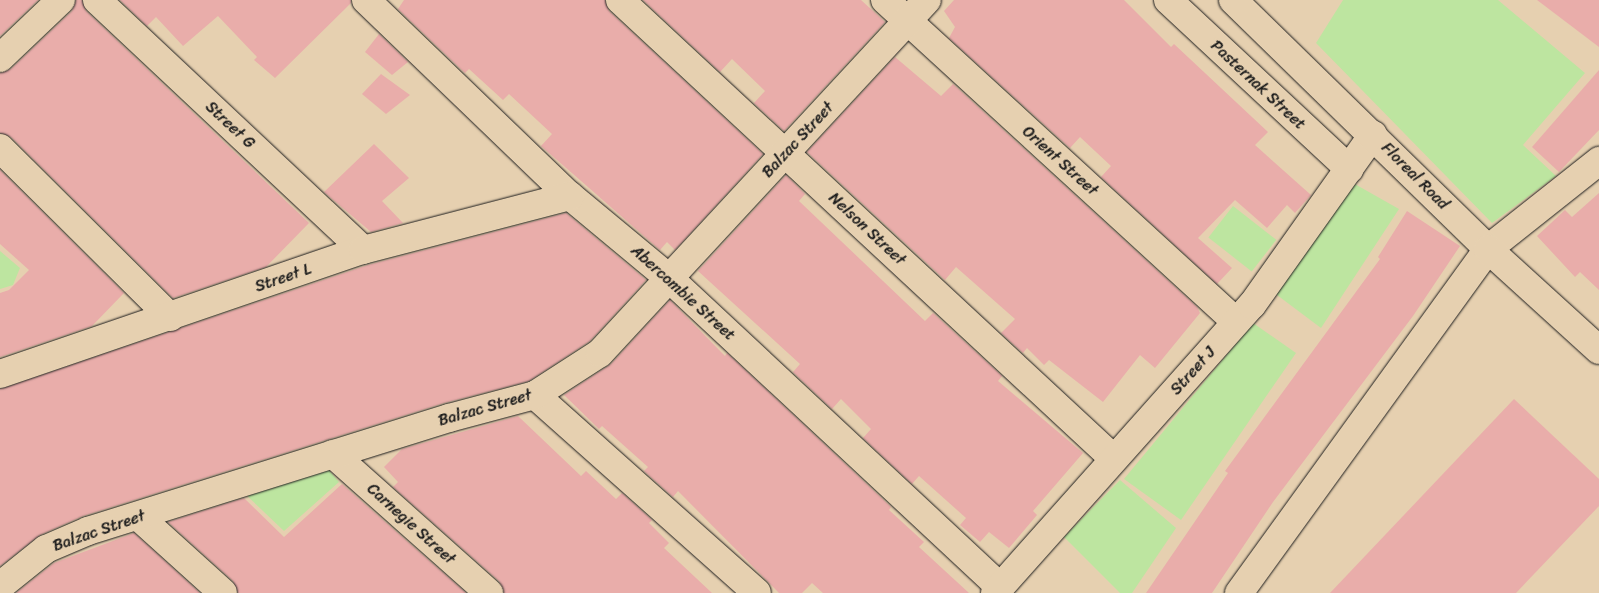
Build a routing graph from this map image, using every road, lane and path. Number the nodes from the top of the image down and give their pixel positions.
1 (61, 0) edge
2 (97, 0) edge
3 (366, 0) edge
4 (620, 0) edge
5 (885, 0) edge
6 (927, 0) edge
7 (1168, 0) edge
8 (1233, 0) edge
9 (908, 22) junction
10 (0, 58) edge
11 (1373, 135) junction
12 (0, 148) edge
13 (786, 154) junction
14 (1599, 161) edge
15 (1349, 169) junction
16 (570, 196) junction
17 (1488, 249) junction
18 (363, 250) junction
19 (671, 280) junction
20 (170, 317) junction
21 (1236, 322) junction
22 (1599, 350) edge
23 (0, 374) edge
24 (535, 395) junction
25 (333, 454) junction
26 (1114, 459) junction
27 (139, 517) junction
28 (0, 586) edge
29 (997, 590) edge
30 (223, 593) edge
31 (488, 593) edge
32 (757, 593) edge
33 (1239, 593) edge

1 - 10 street
2 - 18 street, Street G
3 - 16 street, Abercombie Street
4 - 13 street, Nelson Street
5 - 9 street, Orient Street
6 - 9 street, Balzac Street
7 - 15 street, Pasternak Street
8 - 11 street, Floreal Road
9 - 13 street, Balzac Street
9 - 21 street, Orient Street
11 - 15 street, Street J
11 - 17 street, Floreal Road
12 - 20 street
13 - 19 street, Balzac Street
13 - 26 street, Nelson Street
14 - 17 street
15 - 21 street, Street J
16 - 18 street, Street L
16 - 19 street, Abercombie Street
17 - 22 street, Floreal Road
17 - 33 street
18 - 20 street, Street L
19 - 24 street, Balzac Street
19 - 29 street, Abercombie Street
20 - 23 street, Street L
21 - 26 street, Street J
24 - 25 street, Balzac Street
24 - 32 street
25 - 27 street, Balzac Street
25 - 31 street, Carnegie Street
26 - 29 street, Street J
27 - 28 street, Balzac Street
27 - 30 street

